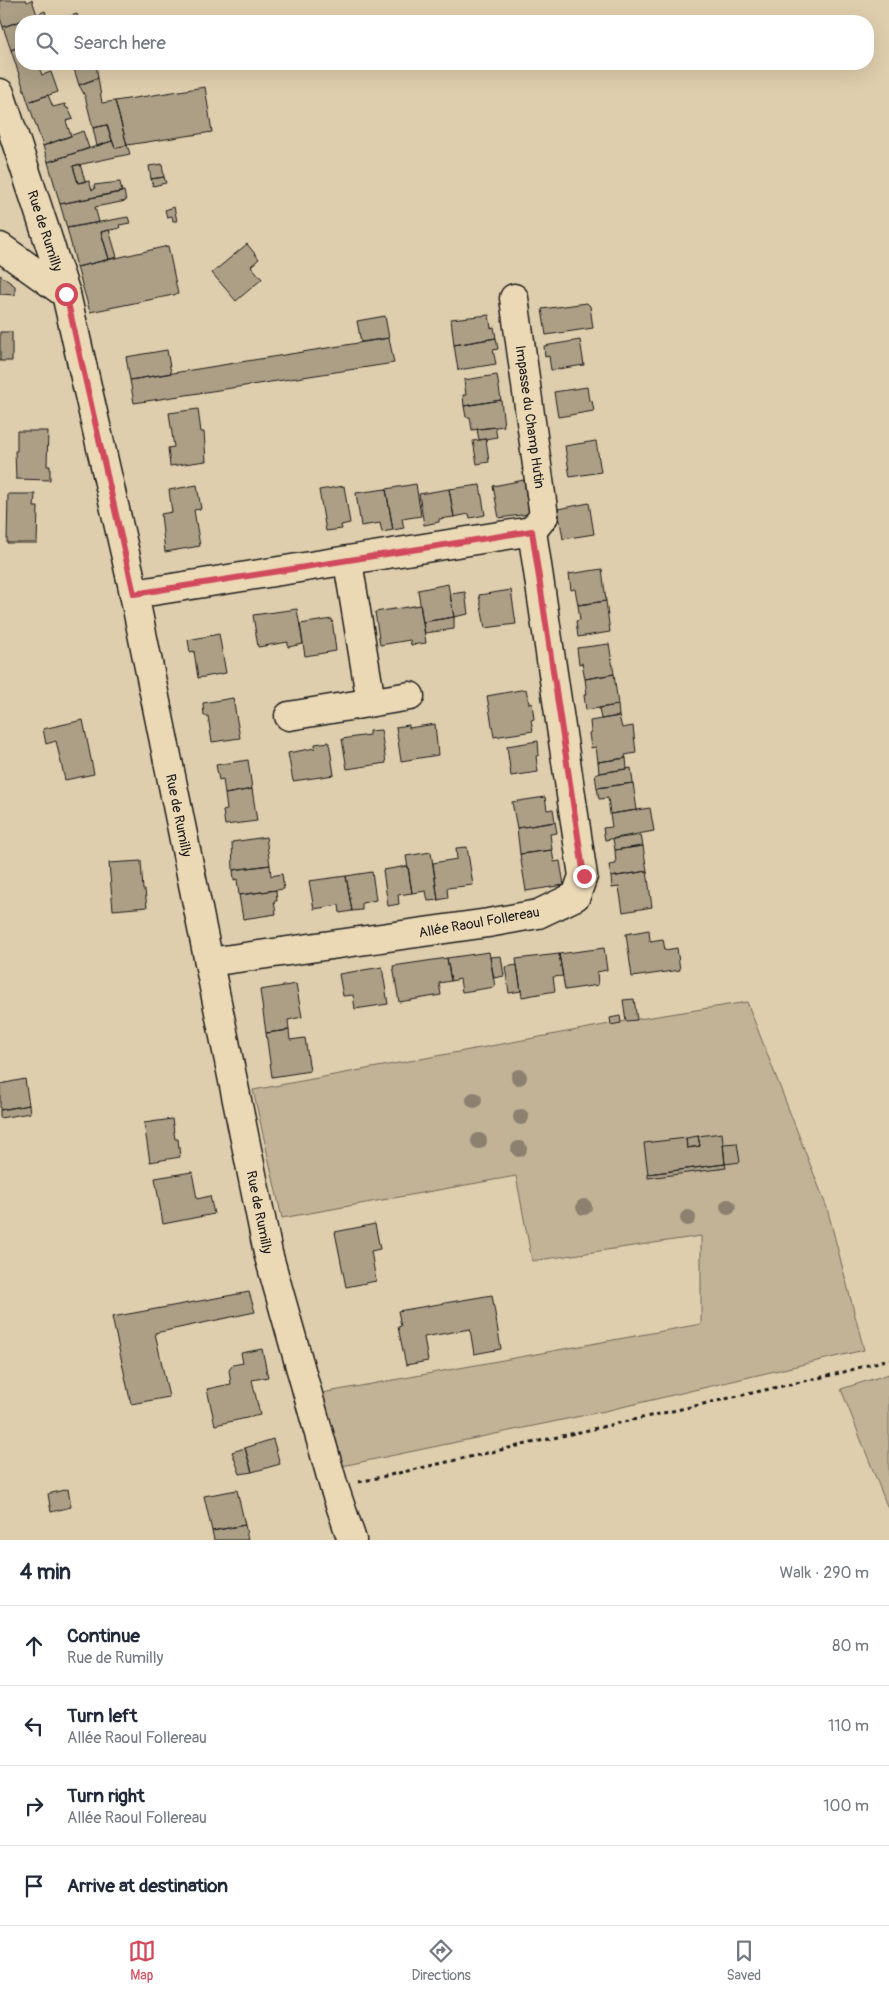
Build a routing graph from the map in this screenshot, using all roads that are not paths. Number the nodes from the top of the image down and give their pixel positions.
1 (0, 92) edge
2 (0, 247) edge
3 (66, 294) junction
4 (514, 298) dead end
5 (532, 531) junction
6 (348, 562) junction
7 (134, 594) junction
8 (410, 696) dead end
9 (371, 702) junction
10 (289, 716) dead end
11 (209, 962) junction
12 (352, 1540) edge

1 - 3 street, Rue de Rumilly
2 - 3 street
3 - 7 street, Rue de Rumilly
4 - 5 street, Impasse du Champ Hutin
5 - 6 street
5 - 11 street, Allée Raoul Follereau
6 - 7 street
6 - 9 street
7 - 11 street, Rue de Rumilly
8 - 9 street
9 - 10 street
11 - 12 street, Rue de Rumilly

